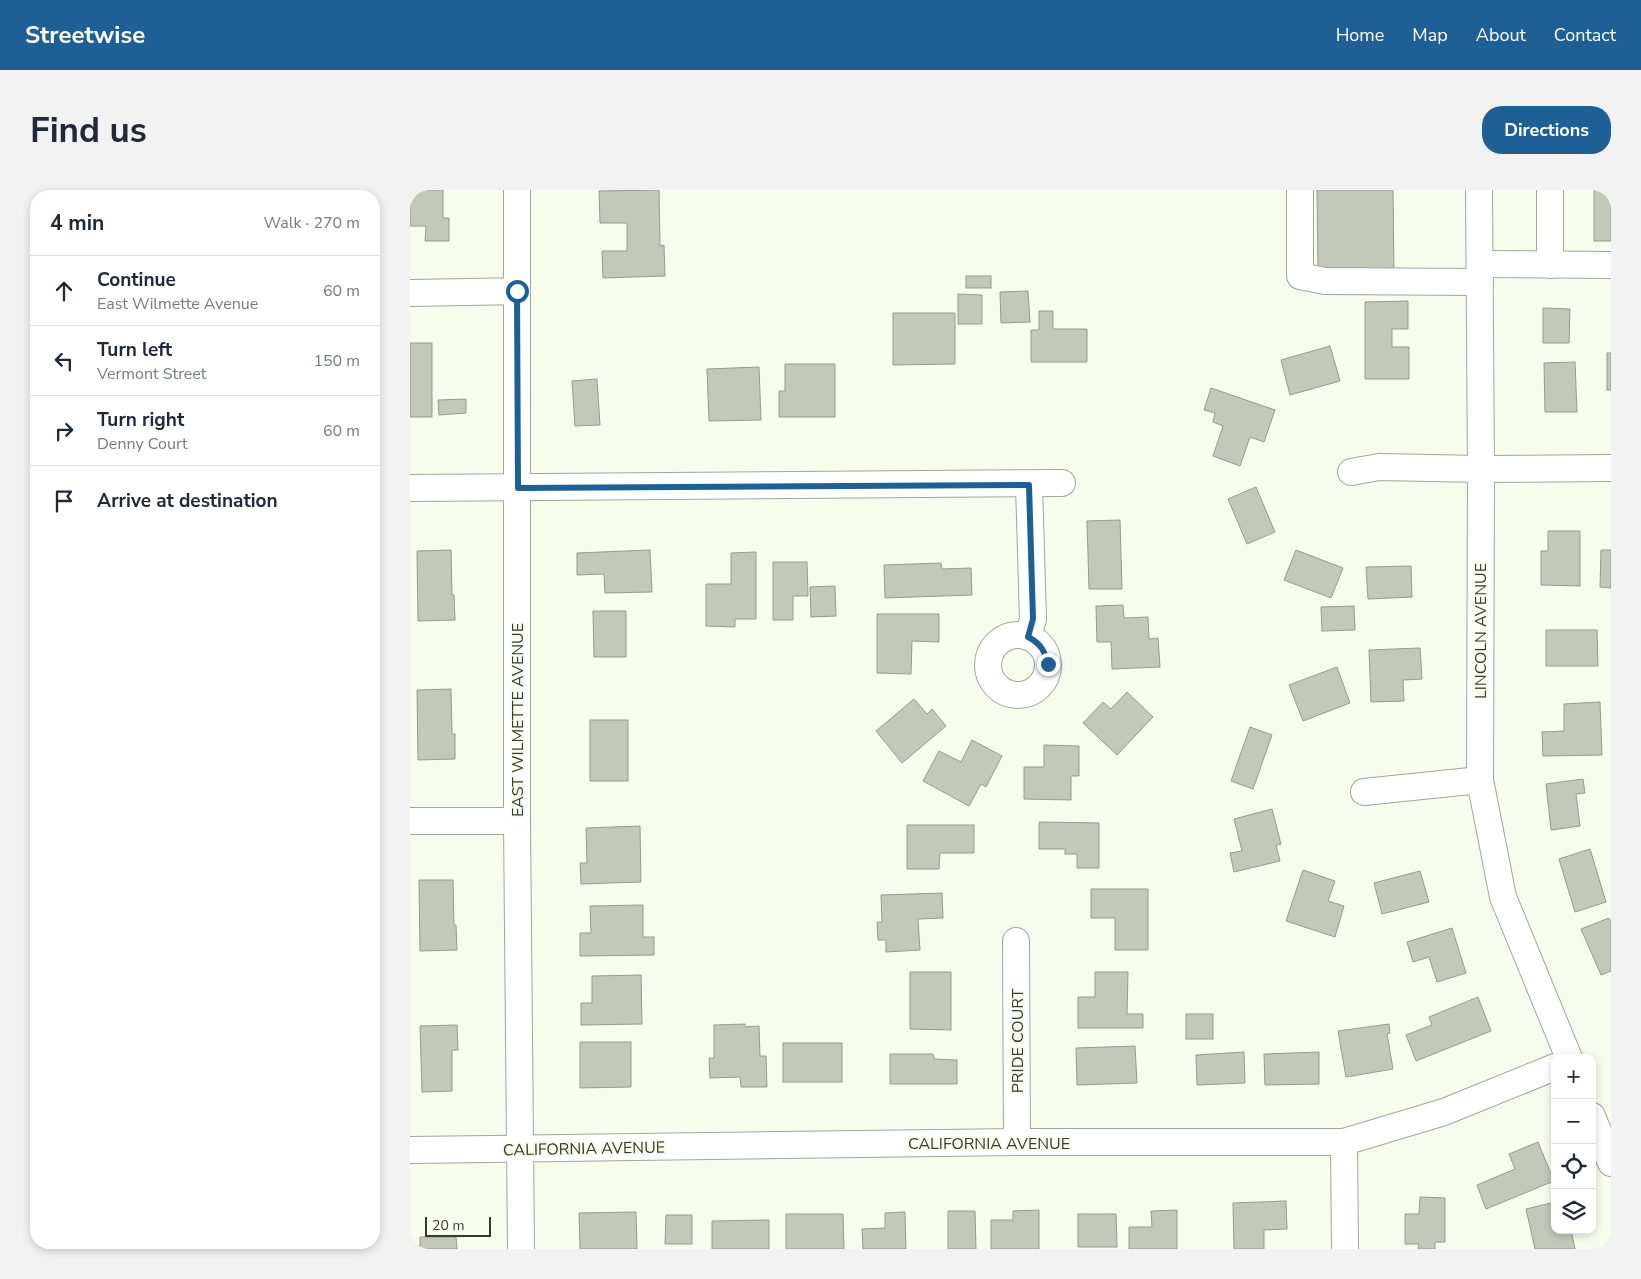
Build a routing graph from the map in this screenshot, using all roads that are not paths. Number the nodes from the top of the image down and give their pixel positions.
1 (516, 190) edge
2 (1300, 190) edge
3 (1480, 190) edge
4 (1550, 190) edge
5 (1550, 265) junction
6 (1611, 265) edge
7 (1480, 273) junction
8 (517, 291) junction
9 (410, 292) edge
10 (1611, 468) edge
11 (1481, 469) junction
12 (1351, 472) dead end
13 (1062, 483) dead end
14 (1029, 485) junction
15 (410, 488) edge
16 (518, 488) junction
17 (1028, 637) dead end
18 (1480, 780) junction
19 (1364, 792) dead end
20 (410, 821) edge
21 (517, 821) junction
22 (1016, 941) dead end
23 (1567, 1054) edge
24 (1551, 1069) edge
25 (1596, 1126) edge
26 (1017, 1142) junction
27 (1344, 1142) junction
28 (521, 1149) junction
29 (410, 1150) edge
30 (1611, 1163) edge
31 (522, 1249) edge
32 (1346, 1249) edge

1 - 8 street, EAST WILMETTE AVENUE
2 - 7 street
3 - 7 street, LINCOLN AVENUE
4 - 5 street
5 - 6 street
5 - 7 street
7 - 11 street, LINCOLN AVENUE
8 - 9 street
8 - 16 street, EAST WILMETTE AVENUE
10 - 11 street
11 - 12 street
11 - 18 street, LINCOLN AVENUE
13 - 14 street
14 - 16 street
14 - 17 street
15 - 16 street
16 - 21 street, EAST WILMETTE AVENUE
18 - 19 street
18 - 23 street, LINCOLN AVENUE
20 - 21 street
21 - 28 street, EAST WILMETTE AVENUE
22 - 26 street, PRIDE COURT
24 - 27 street, CALIFORNIA AVENUE
25 - 30 street
26 - 27 street, CALIFORNIA AVENUE
26 - 28 street, CALIFORNIA AVENUE
27 - 32 street
28 - 29 street, CALIFORNIA AVENUE
28 - 31 street, EAST WILMETTE AVENUE

